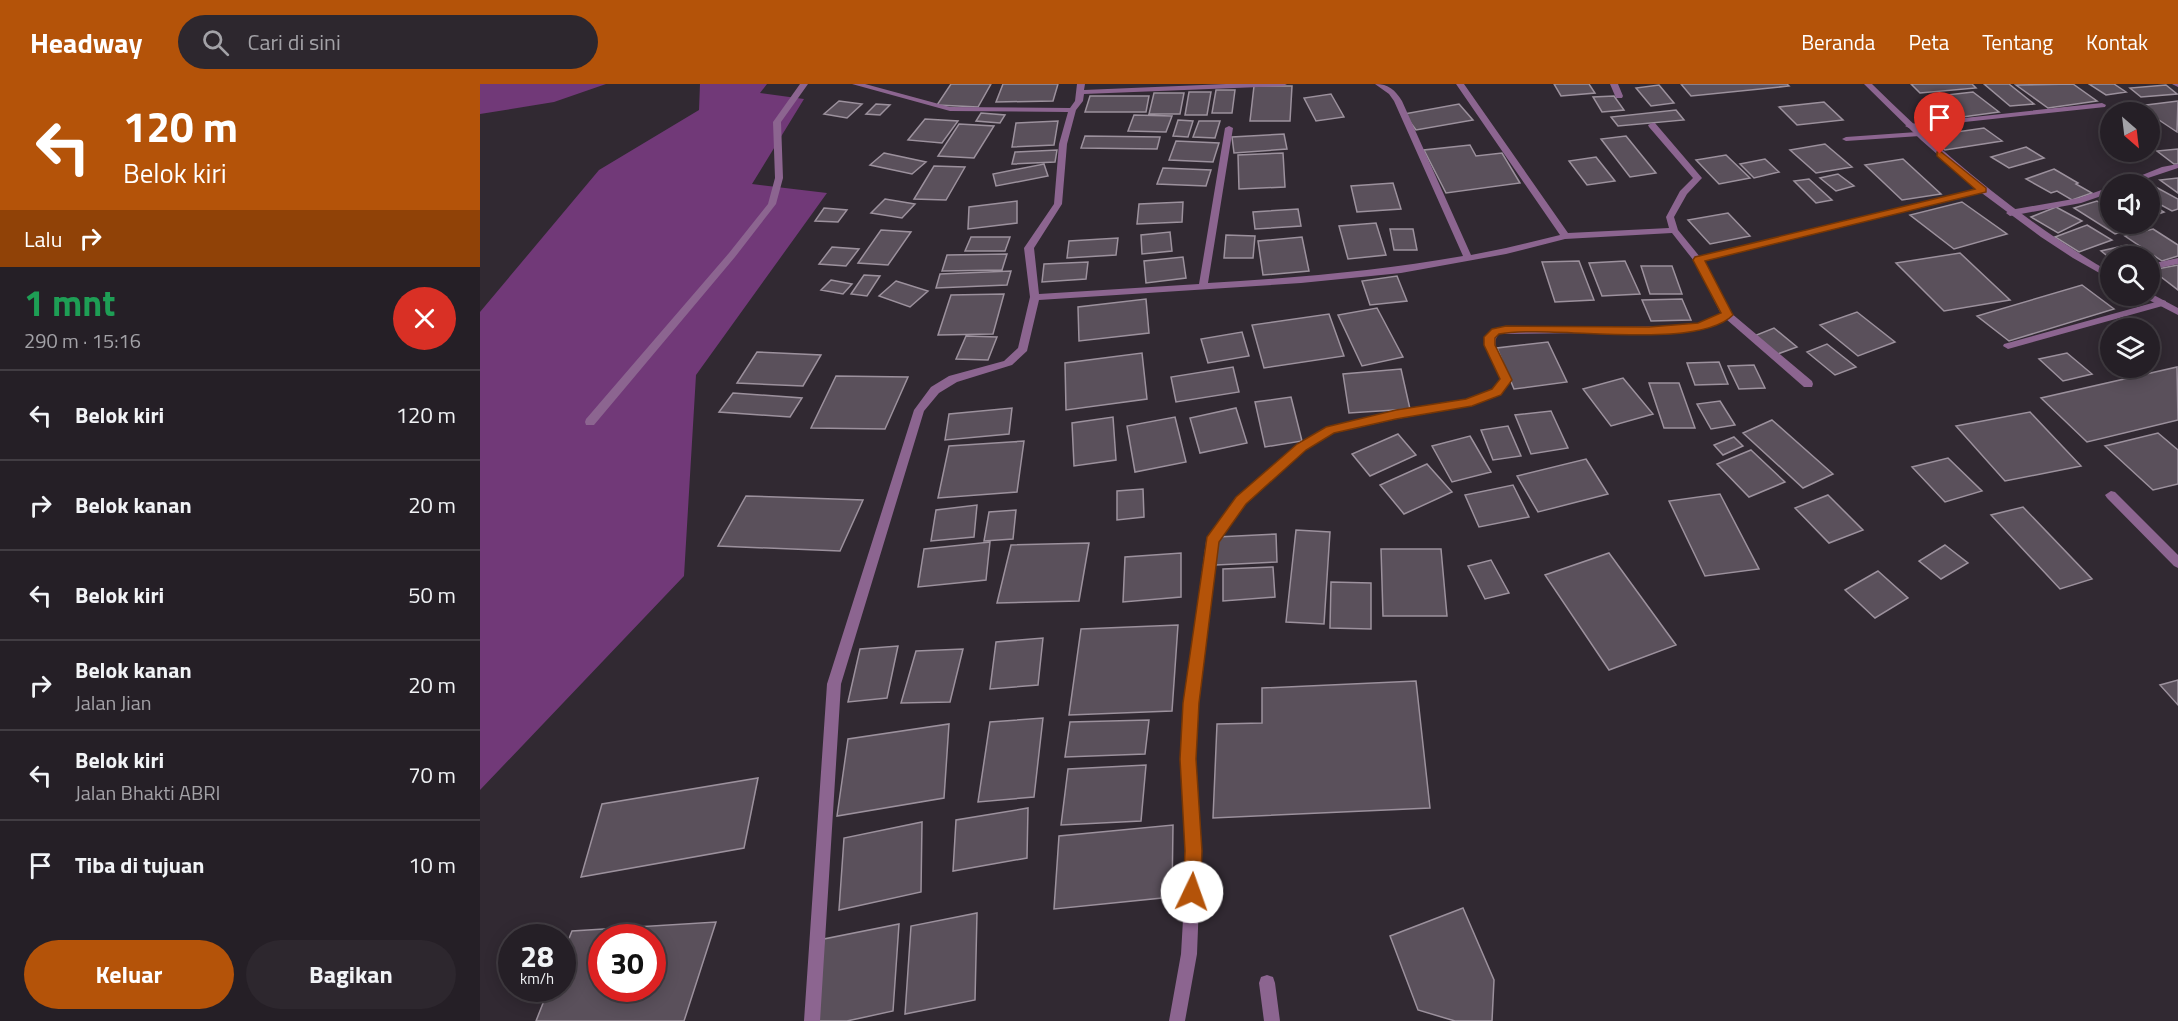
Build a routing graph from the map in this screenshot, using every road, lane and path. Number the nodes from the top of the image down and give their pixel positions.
1 (804, 84) edge
2 (856, 84) edge
3 (1282, 84) edge
4 (1379, 84) edge
5 (1460, 84) edge
6 (1614, 84) edge
7 (1868, 84) edge
8 (1080, 88) edge
9 (1619, 96) dead end
10 (2100, 105) edge
11 (1072, 110) junction
12 (1652, 125) dead end
13 (1909, 126) junction
14 (1229, 128) dead end
15 (1917, 134) junction
16 (1846, 139) dead end
17 (2178, 166) edge
18 (2154, 174) edge
19 (1983, 190) junction
20 (2100, 193) edge
21 (2010, 213) junction
22 (1674, 230) junction
23 (1565, 236) junction
24 (1468, 258) junction
25 (1698, 260) junction
26 (2178, 261) edge
27 (2160, 265) edge
28 (2100, 270) edge
29 (1203, 287) junction
30 (1035, 297) junction
31 (2160, 302) edge
32 (2163, 303) junction
33 (2178, 312) edge
34 (1727, 315) junction
35 (2008, 346) dead end
36 (1809, 384) dead end
37 (590, 422) dead end
38 (2111, 495) dead end
39 (2178, 563) edge
40 (1267, 983) dead end
41 (812, 1021) edge
42 (1177, 1021) edge
43 (1272, 1021) edge

1 - 37 street
2 - 11 street
3 - 8 street
4 - 24 street
5 - 23 street
6 - 9 street
7 - 13 street
8 - 11 street
10 - 13 street
11 - 30 street
12 - 22 street
13 - 15 street
14 - 29 street
15 - 16 street
15 - 19 street
17 - 18 street
19 - 21 street
19 - 25 street
20 - 21 street
21 - 28 street
22 - 23 street
22 - 25 street
23 - 24 street
24 - 29 street
25 - 34 street
26 - 27 street
29 - 30 street
30 - 41 street
31 - 32 street
32 - 33 street
32 - 35 street
34 - 36 street
34 - 42 street
38 - 39 street
40 - 43 street

